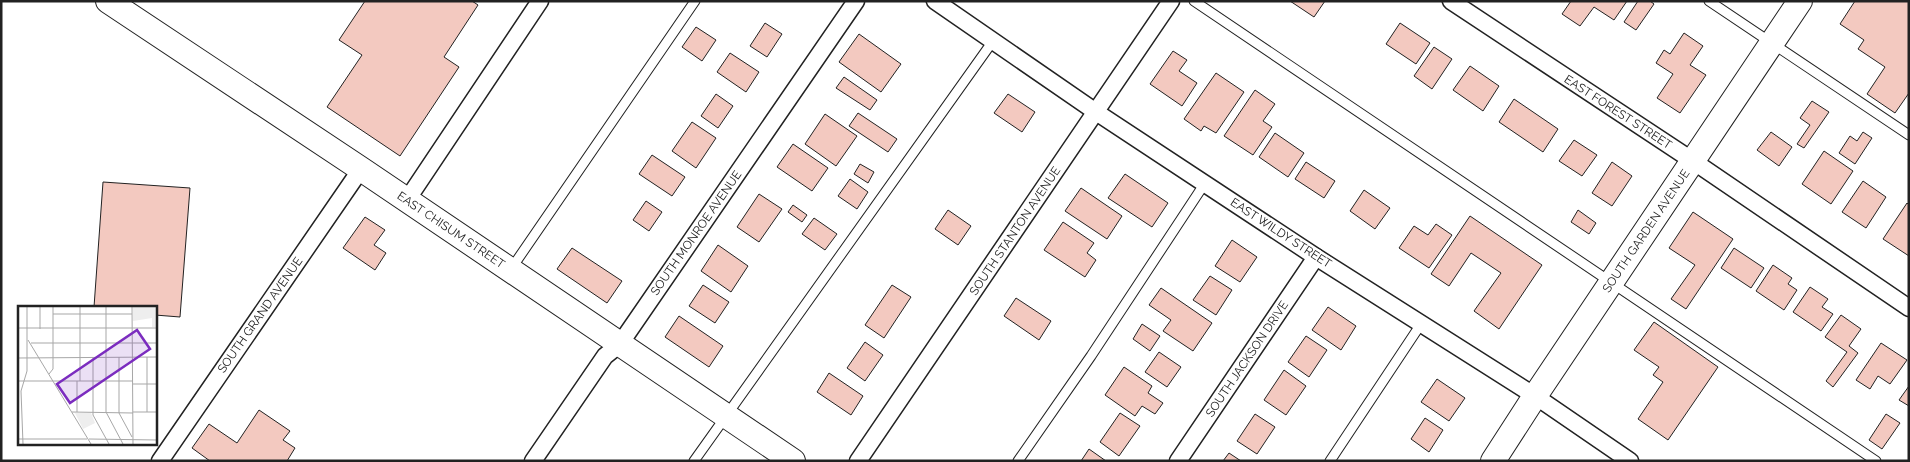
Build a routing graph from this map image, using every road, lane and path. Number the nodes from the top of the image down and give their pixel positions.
1 (108, 1) edge
2 (696, 1) edge
3 (856, 1) edge
4 (935, 1) edge
5 (1171, 1) edge
6 (1194, 1) edge
7 (1451, 1) edge
8 (1709, 1) edge
9 (1800, 1) edge
10 (535, 3) edge
11 (993, 41) junction
12 (1772, 44) junction
13 (1096, 112) junction
14 (1909, 135) edge
15 (1694, 161) junction
16 (361, 169) junction
17 (1205, 183) junction
18 (408, 200) junction
19 (1316, 256) junction
20 (511, 270) junction
21 (1612, 283) junction
22 (1909, 308) edge
23 (1422, 324) junction
24 (620, 344) junction
25 (1535, 396) junction
26 (726, 416) junction
27 (160, 461) edge
28 (533, 461) edge
29 (694, 461) edge
30 (792, 461) edge
31 (858, 461) edge
32 (1018, 461) edge
33 (1178, 461) edge
34 (1330, 461) edge
35 (1494, 461) edge
36 (1630, 461) edge
37 (1876, 461) edge

1 - 16 street, EAST CHISUM STREET
2 - 20 lane
3 - 24 street, SOUTH MONROE AVENUE
4 - 11 street, EAST WILDY STREET
5 - 13 street, SOUTH STANTON AVENUE
6 - 21 lane
7 - 15 street, EAST FOREST STREET
8 - 12 lane
9 - 12 street, SOUTH GARDEN AVENUE
10 - 18 street
11 - 13 street, EAST WILDY STREET
11 - 26 lane
12 - 14 lane
12 - 15 street, SOUTH GARDEN AVENUE
13 - 17 street, EAST WILDY STREET
13 - 31 street, SOUTH STANTON AVENUE
15 - 21 street, SOUTH GARDEN AVENUE
15 - 22 street, EAST FOREST STREET
16 - 18 street, EAST CHISUM STREET
16 - 27 street, SOUTH GRAND AVENUE
17 - 19 street, EAST WILDY STREET
17 - 32 lane
18 - 20 street, EAST CHISUM STREET
19 - 23 street, EAST WILDY STREET
19 - 33 street, SOUTH JACKSON DRIVE
20 - 24 street, EAST CHISUM STREET
21 - 25 street, SOUTH GARDEN AVENUE
21 - 37 lane
23 - 25 street, EAST WILDY STREET
23 - 34 lane
24 - 26 street, EAST CHISUM STREET
24 - 28 street, SOUTH MONROE AVENUE
25 - 35 street, SOUTH GARDEN AVENUE
25 - 36 street, EAST WILDY STREET
26 - 29 lane
26 - 30 street, EAST CHISUM STREET

